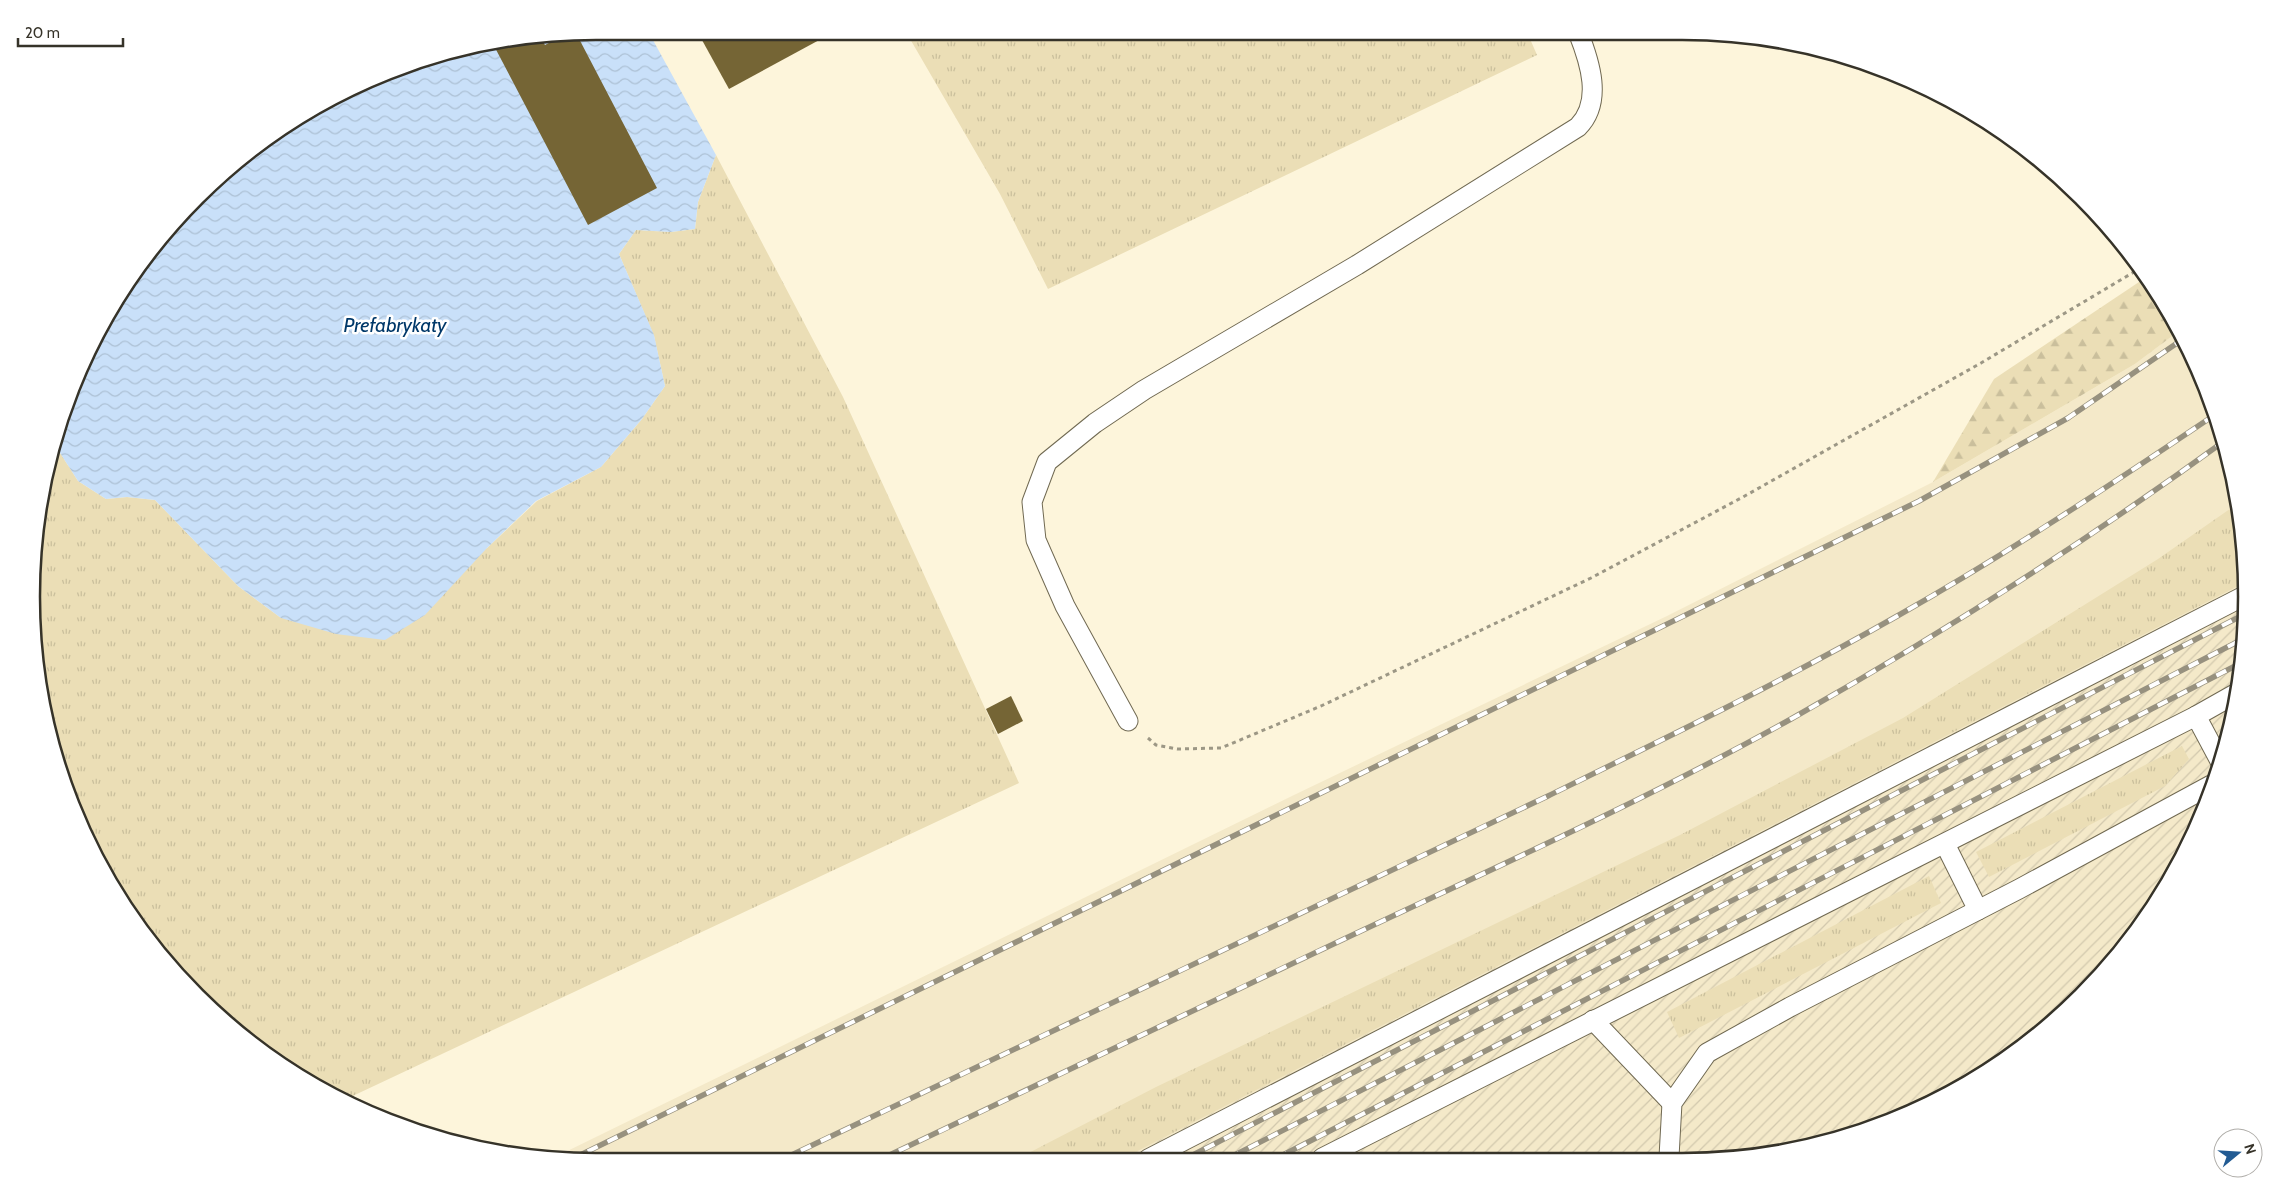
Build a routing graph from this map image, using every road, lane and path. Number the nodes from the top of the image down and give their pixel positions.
1 (1581, 40) edge
2 (2133, 272) edge
3 (2238, 599) edge
4 (2228, 698) edge
5 (2196, 716) junction
6 (1128, 721) joint
7 (2215, 753) edge
8 (2203, 790) edge
9 (1945, 844) junction
10 (1978, 910) junction
11 (1593, 1020) junction
12 (1672, 1103) junction
13 (1160, 1153) edge
14 (1332, 1153) edge
15 (1669, 1153) edge

1 - 6 lane
2 - 6 path
3 - 13 lane
4 - 5 lane
5 - 7 lane
5 - 9 lane
8 - 10 lane
9 - 10 lane
9 - 11 lane
10 - 12 lane
11 - 12 lane
11 - 14 lane
12 - 15 lane

